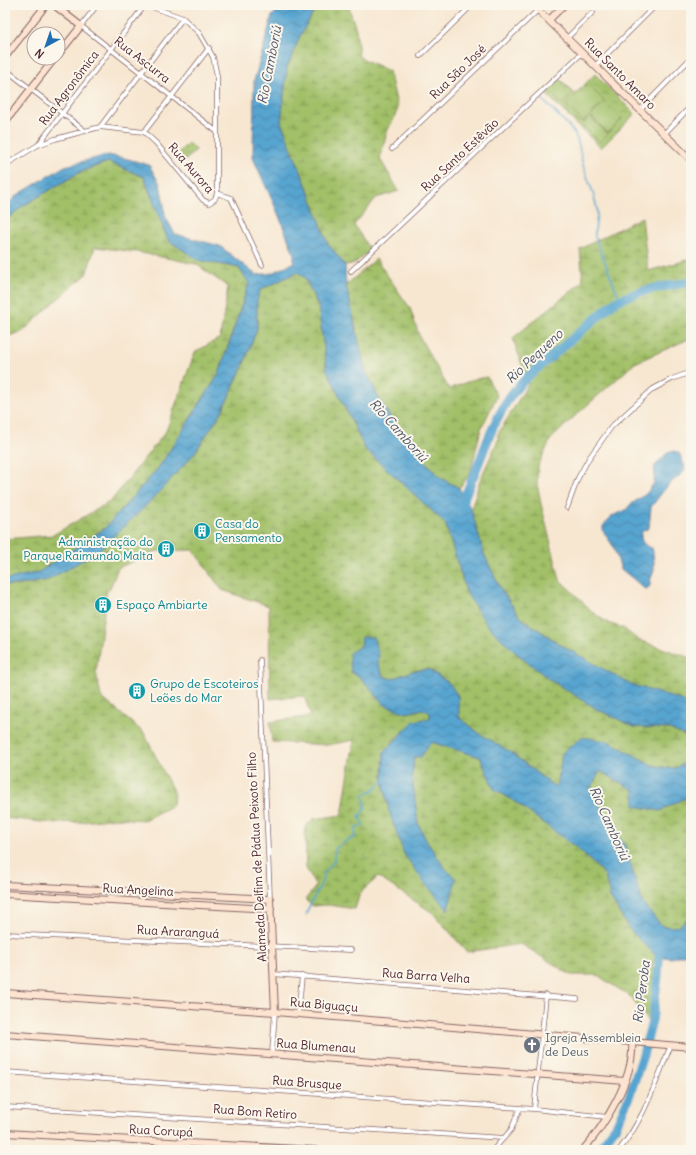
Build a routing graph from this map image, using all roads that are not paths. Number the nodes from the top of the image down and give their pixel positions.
1 (46, 5) edge
2 (54, 5) edge
3 (97, 5) edge
4 (146, 5) edge
5 (472, 5) edge
6 (564, 5) edge
7 (656, 5) edge
8 (535, 7) edge
9 (593, 12) dead end
10 (183, 18) junction
11 (549, 20) junction
12 (80, 26) junction
13 (567, 38) junction
14 (66, 44) edge
15 (210, 48) junction
16 (111, 50) junction
17 (582, 53) junction
18 (420, 56) dead end
19 (5, 57) edge
20 (691, 58) edge
21 (49, 66) edge
22 (595, 66) junction
23 (5, 69) edge
24 (141, 73) junction
25 (31, 89) junction
26 (172, 97) junction
27 (691, 106) edge
28 (640, 110) junction
29 (62, 113) junction
30 (5, 122) edge
31 (100, 127) junction
32 (85, 131) junction
33 (144, 132) junction
34 (216, 132) junction
35 (664, 134) junction
36 (38, 145) junction
37 (392, 149) dead end
38 (691, 160) edge
39 (5, 165) edge
40 (217, 193) junction
41 (262, 265) dead end
42 (351, 271) dead end
43 (691, 372) edge
44 (567, 508) dead end
45 (260, 660) dead end
46 (5, 885) edge
47 (49, 888) junction
48 (5, 894) edge
49 (48, 896) junction
50 (270, 899) junction
51 (271, 908) junction
52 (5, 934) edge
53 (272, 946) junction
54 (351, 950) dead end
55 (274, 974) junction
56 (302, 976) junction
57 (5, 993) edge
58 (546, 995) junction
59 (577, 999) dead end
60 (275, 1012) junction
61 (298, 1014) junction
62 (5, 1034) edge
63 (542, 1034) junction
64 (632, 1042) junction
65 (671, 1045) junction
66 (691, 1047) edge
67 (272, 1054) junction
68 (5, 1072) edge
69 (538, 1074) junction
70 (625, 1080) junction
71 (5, 1107) edge
72 (520, 1108) junction
73 (534, 1109) junction
74 (608, 1117) junction
75 (5, 1133) edge
76 (504, 1138) junction
77 (315, 1150) edge
78 (493, 1150) edge
79 (583, 1150) edge
80 (619, 1150) edge

1 - 19 street
2 - 12 street, Rua Ascurra
3 - 12 street
4 - 10 street, Rua Aurora
4 - 16 street, Rua Agronômica
5 - 18 street
6 - 11 street
7 - 22 street
8 - 11 street, Rua Santo Amaro
8 - 37 street, Rua São José
9 - 13 street
10 - 15 street, Rua Aurora
10 - 24 street
11 - 13 street, Rua Santo Amaro
12 - 14 street
12 - 16 street, Rua Ascurra
13 - 17 street, Rua Santo Amaro
15 - 26 street
15 - 34 street, Rua Aurora
16 - 24 street, Rua Ascurra
16 - 29 street, Rua Agronômica
17 - 22 street, Rua Santo Amaro
17 - 42 street, Rua Santo Estêvão
20 - 28 street
21 - 25 street
22 - 28 street, Rua Santo Amaro
23 - 25 street
24 - 26 street, Rua Ascurra
24 - 31 street
25 - 29 street
25 - 30 street
26 - 33 street
26 - 34 street, Rua Ascurra
27 - 35 street
28 - 35 street, Rua Santo Amaro
29 - 32 street
29 - 36 street, Rua Agronômica
31 - 32 street
31 - 33 street
32 - 36 street
33 - 40 street, Rua Aurora
34 - 40 street, Rua Aurora
35 - 38 street, Rua Santo Amaro
36 - 39 street
40 - 41 street
43 - 44 street
45 - 50 street, Alameda Delfim de Pádua Peixoto Filho
46 - 47 street, Rua Angelina
47 - 49 street
47 - 50 street, Rua Angelina
48 - 49 street, Rua Angelina
49 - 51 street, Rua Angelina
50 - 51 street, Alameda Delfim de Pádua Peixoto Filho
51 - 53 street, Alameda Delfim de Pádua Peixoto Filho
52 - 53 street, Rua Araranguá
53 - 54 street, Rua Araranguá
53 - 55 street, Alameda Delfim de Pádua Peixoto Filho
55 - 56 street, Rua Barra Velha
55 - 60 street, Alameda Delfim de Pádua Peixoto Filho
56 - 58 street, Rua Barra Velha
56 - 61 street
57 - 60 street, Rua Biguaçu
58 - 59 street, Rua Barra Velha
58 - 63 street
60 - 61 street, Rua Biguaçu
60 - 67 street, Alameda Delfim de Pádua Peixoto Filho
61 - 63 street, Rua Biguaçu
62 - 67 street, Rua Blumenau
63 - 64 street, Rua Biguaçu
63 - 69 street
64 - 65 street, Rua Biguaçu
64 - 70 street
65 - 66 street, Rua Biguaçu
65 - 80 street
67 - 69 street, Rua Blumenau
68 - 72 street, Rua Brusque
69 - 70 street, Rua Blumenau
69 - 73 street
70 - 74 street
71 - 76 street, Rua Bom Retiro
72 - 73 street, Rua Brusque
72 - 76 street
73 - 74 street, Rua Brusque
74 - 79 street
75 - 77 street, Rua Corupá
76 - 78 street

